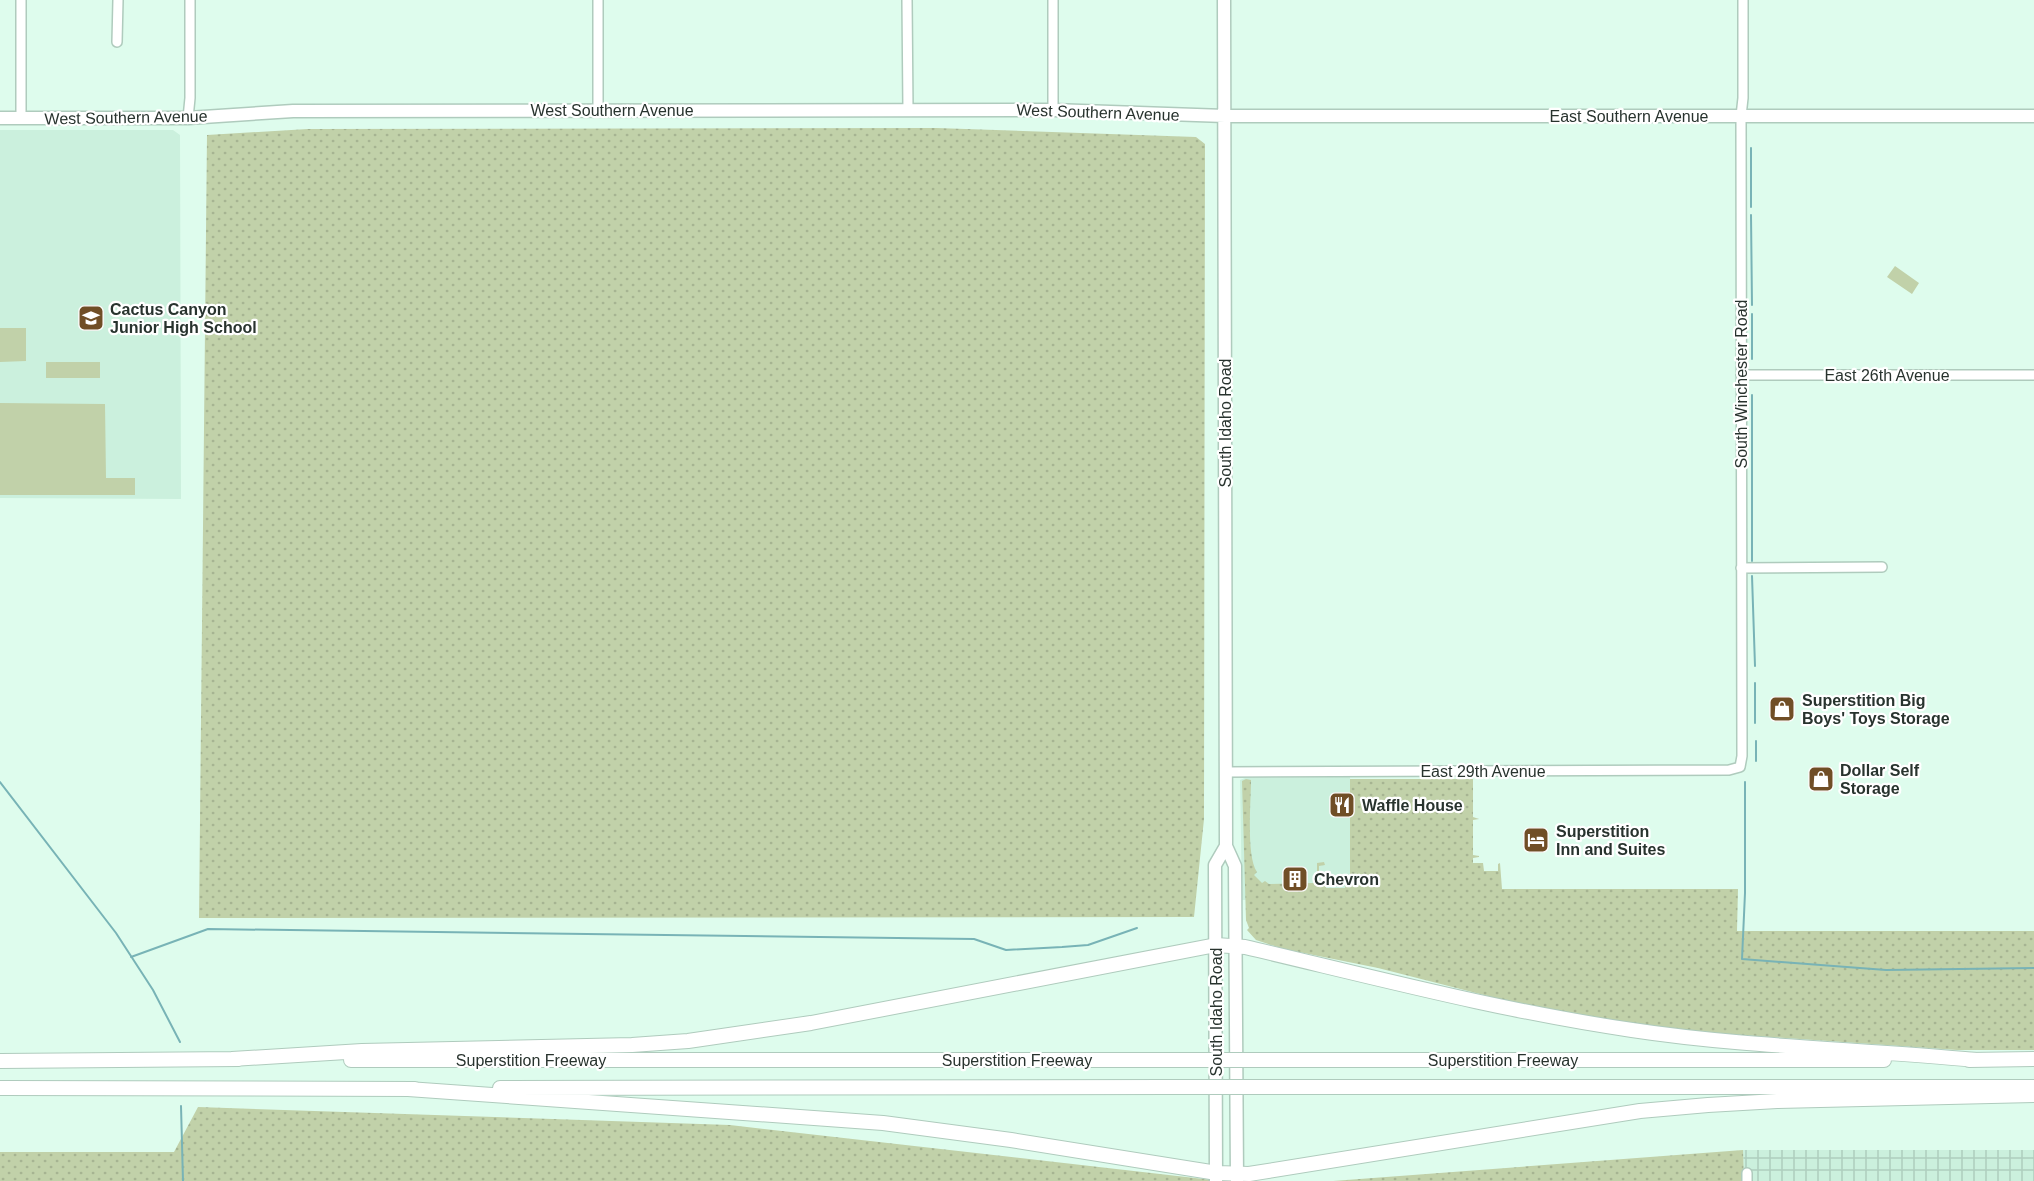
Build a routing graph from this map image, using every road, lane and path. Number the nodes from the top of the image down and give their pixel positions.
1 (21, 0) edge
2 (118, 0) edge
3 (190, 0) edge
4 (598, 0) edge
5 (908, 0) edge
6 (1053, 0) edge
7 (1224, 0) edge
8 (1743, 0) edge
9 (117, 42) dead end
10 (598, 110) junction
11 (908, 110) junction
12 (1053, 110) junction
13 (1225, 116) junction
14 (1741, 116) junction
15 (2034, 116) edge
16 (0, 118) edge
17 (21, 118) junction
18 (188, 118) junction
19 (1741, 375) junction
20 (2034, 375) edge
21 (1882, 567) dead end
22 (1742, 568) junction
23 (1740, 767) joint
24 (1226, 772) junction
25 (1226, 846) junction
26 (1216, 945) junction
27 (1236, 946) junction
28 (232, 1059) junction
29 (2034, 1059) edge
30 (1976, 1060) junction
31 (0, 1061) edge
32 (2034, 1087) edge
33 (0, 1088) edge
34 (164, 1089) junction
35 (408, 1089) junction
36 (2034, 1095) edge
37 (0, 1098) edge
38 (1217, 1177) edge
39 (1237, 1177) edge

1 - 17 street
2 - 9 street
3 - 18 street
4 - 10 street
5 - 11 street
6 - 12 street
7 - 13 main road, South Idaho Road
8 - 14 street, South Winchester Road
10 - 11 main road, West Southern Avenue
10 - 18 main road, West Southern Avenue
11 - 12 main road, West Southern Avenue
12 - 13 main road, West Southern Avenue
13 - 14 main road, East Southern Avenue
13 - 24 main road, South Idaho Road
14 - 15 main road, East Southern Avenue
14 - 19 street, South Winchester Road
16 - 17 main road, West Southern Avenue
17 - 18 main road, West Southern Avenue
19 - 20 street, East 26th Avenue
19 - 22 street, South Winchester Road
21 - 22 street
22 - 23 street, South Winchester Road
23 - 24 street, East 29th Avenue
24 - 25 main road, South Idaho Road
25 - 26 main road, South Idaho Road
25 - 27 main road, South Idaho Road
26 - 27 highway
26 - 28 highway
26 - 38 main road, South Idaho Road
27 - 30 highway
27 - 39 main road, South Idaho Road
28 - 30 highway, Superstition Freeway, bridge
28 - 31 highway, Superstition Freeway
29 - 30 highway, Superstition Freeway
32 - 35 highway, Superstition Freeway, bridge
33 - 34 highway, Superstition Freeway
34 - 35 highway, Superstition Freeway
34 - 37 highway
35 - 38 highway
36 - 39 highway
38 - 39 highway

